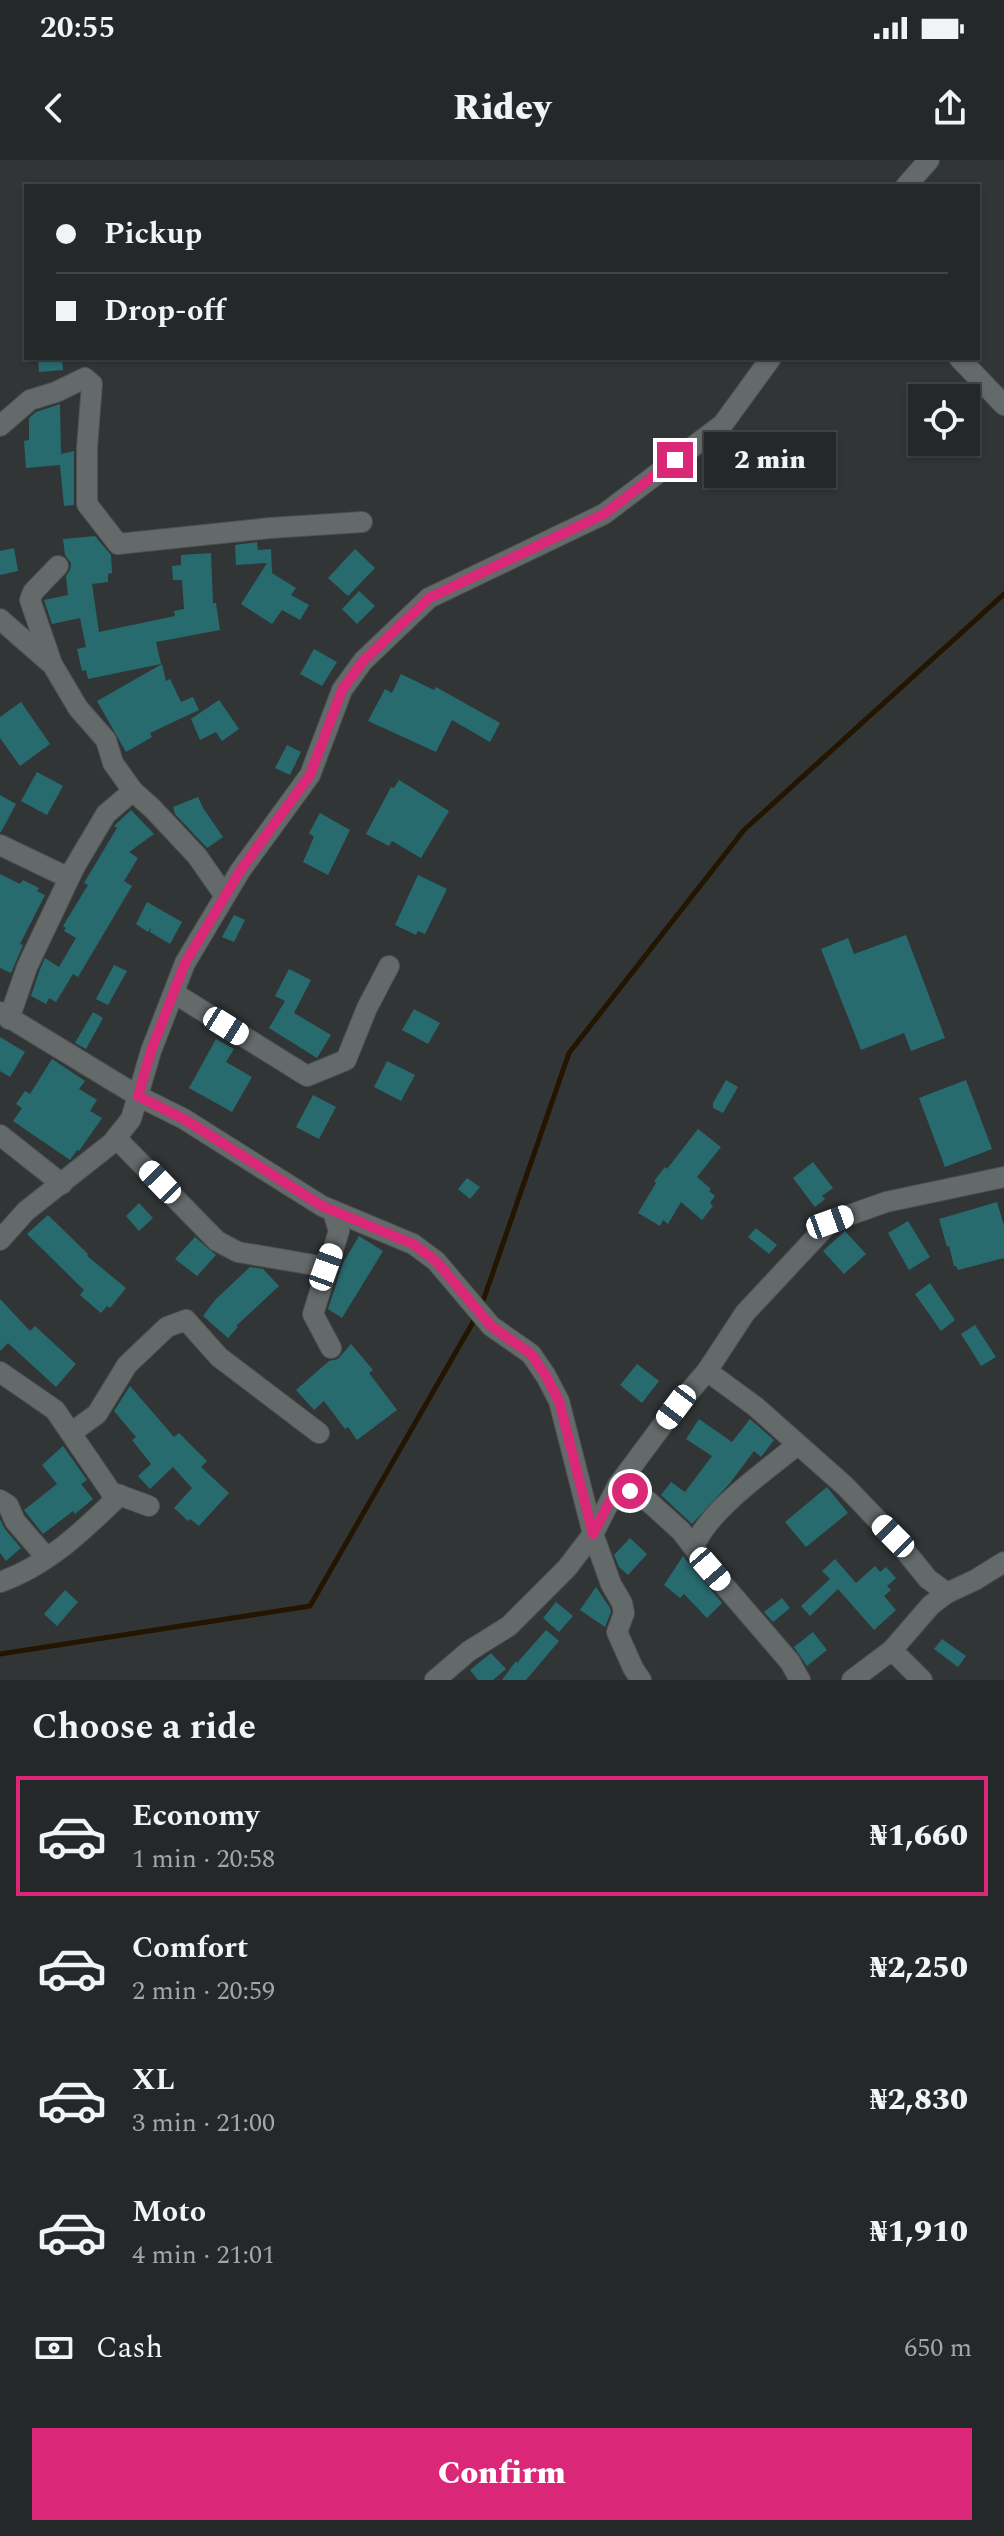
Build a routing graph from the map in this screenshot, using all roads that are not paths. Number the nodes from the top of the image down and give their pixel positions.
1 (929, 160) edge
2 (908, 184) edge
3 (770, 360) edge
4 (961, 360) edge
5 (1004, 405) edge
6 (0, 426) edge
7 (362, 522) dead end
8 (58, 566) dead end
9 (0, 619) edge
10 (52, 664) junction
11 (133, 791) junction
12 (0, 845) edge
13 (69, 878) junction
14 (225, 896) junction
15 (389, 966) dead end
16 (174, 993) junction
17 (4, 1016) edge
18 (138, 1096) junction
19 (0, 1135) edge
20 (116, 1138) junction
21 (1004, 1177) edge
22 (62, 1184) junction
23 (333, 1212) junction
24 (0, 1240) edge
25 (326, 1267) junction
26 (331, 1348) dead end
27 (707, 1371) junction
28 (0, 1372) edge
29 (71, 1433) junction
30 (319, 1433) dead end
31 (797, 1445) junction
32 (618, 1485) junction
33 (120, 1495) junction
34 (0, 1500) edge
35 (149, 1506) dead end
36 (593, 1534) junction
37 (694, 1547) junction
38 (46, 1557) junction
39 (1004, 1562) edge
40 (0, 1582) edge
41 (947, 1593) junction
42 (892, 1650) junction
43 (435, 1680) edge
44 (641, 1680) edge
45 (800, 1680) edge
46 (852, 1680) edge
47 (922, 1680) edge

1 - 2 street
3 - 14 street
4 - 5 street
6 - 7 street
8 - 10 street
9 - 10 street
10 - 11 street
11 - 13 street
11 - 14 street
12 - 13 street
13 - 17 street
14 - 16 street
15 - 16 street
16 - 18 street
17 - 18 street
18 - 20 street
18 - 23 street
19 - 22 street
20 - 22 street
20 - 25 street
21 - 27 street
22 - 24 street
23 - 25 street
23 - 36 street
25 - 26 street
27 - 31 street
27 - 32 street
28 - 29 street
29 - 30 street
29 - 33 street
31 - 37 street
31 - 41 street
32 - 36 street
32 - 37 street
33 - 35 street
33 - 38 street
34 - 38 street
36 - 43 street
36 - 44 street
37 - 45 street
38 - 40 street
39 - 41 street
41 - 42 street
42 - 46 street
42 - 47 street

